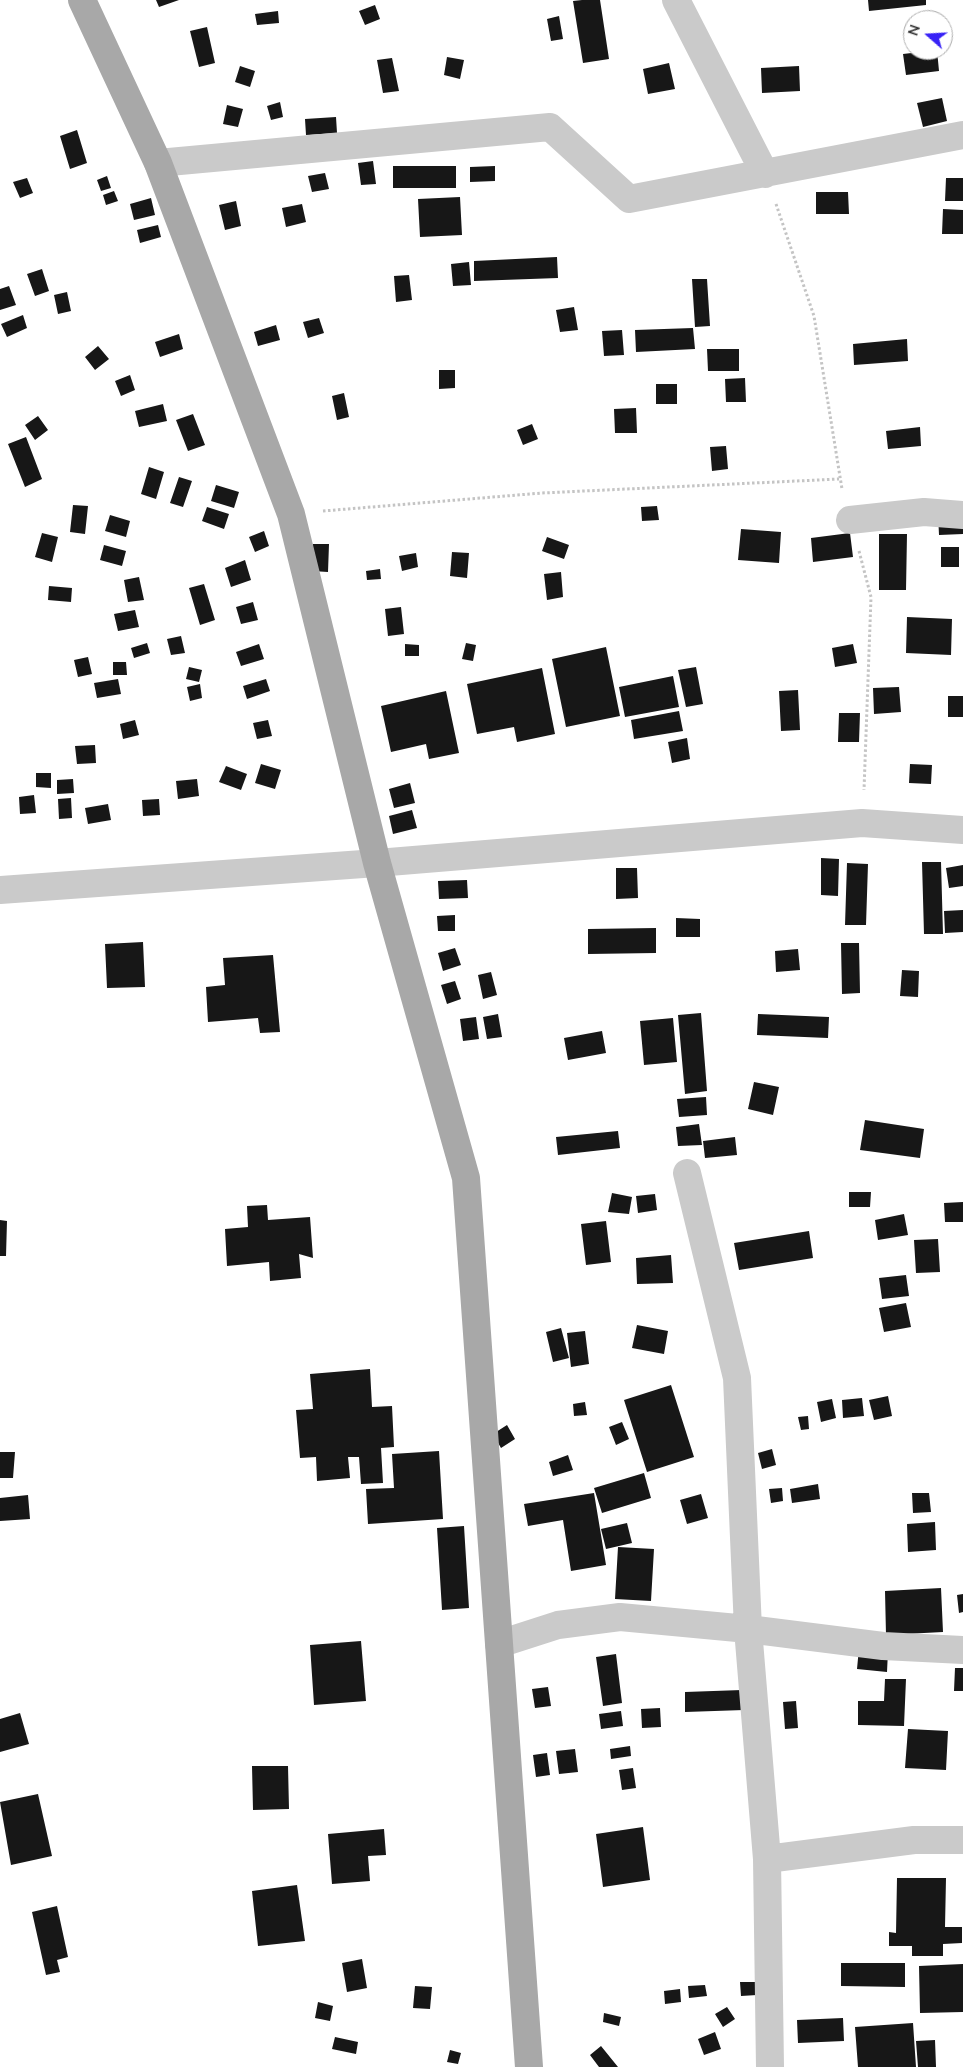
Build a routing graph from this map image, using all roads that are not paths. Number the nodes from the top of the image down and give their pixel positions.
1 (82, 0) edge
2 (676, 0) edge
3 (963, 135) edge
4 (158, 163) junction
5 (765, 174) junction
6 (963, 515) edge
7 (850, 520) dead end
8 (963, 830) edge
9 (377, 863) junction
10 (0, 890) edge
11 (686, 1173) dead end
12 (748, 1629) junction
13 (499, 1644) junction
14 (963, 1650) edge
15 (963, 1840) edge
16 (767, 1859) junction
17 (529, 2067) edge
18 (770, 2067) edge

1 - 4 main road
2 - 5 street
3 - 5 street
4 - 5 street
4 - 9 main road
6 - 7 street
8 - 9 street
9 - 10 street
9 - 13 main road
11 - 12 street
12 - 13 street
12 - 14 street
12 - 16 street
13 - 17 main road
15 - 16 street
16 - 18 street

